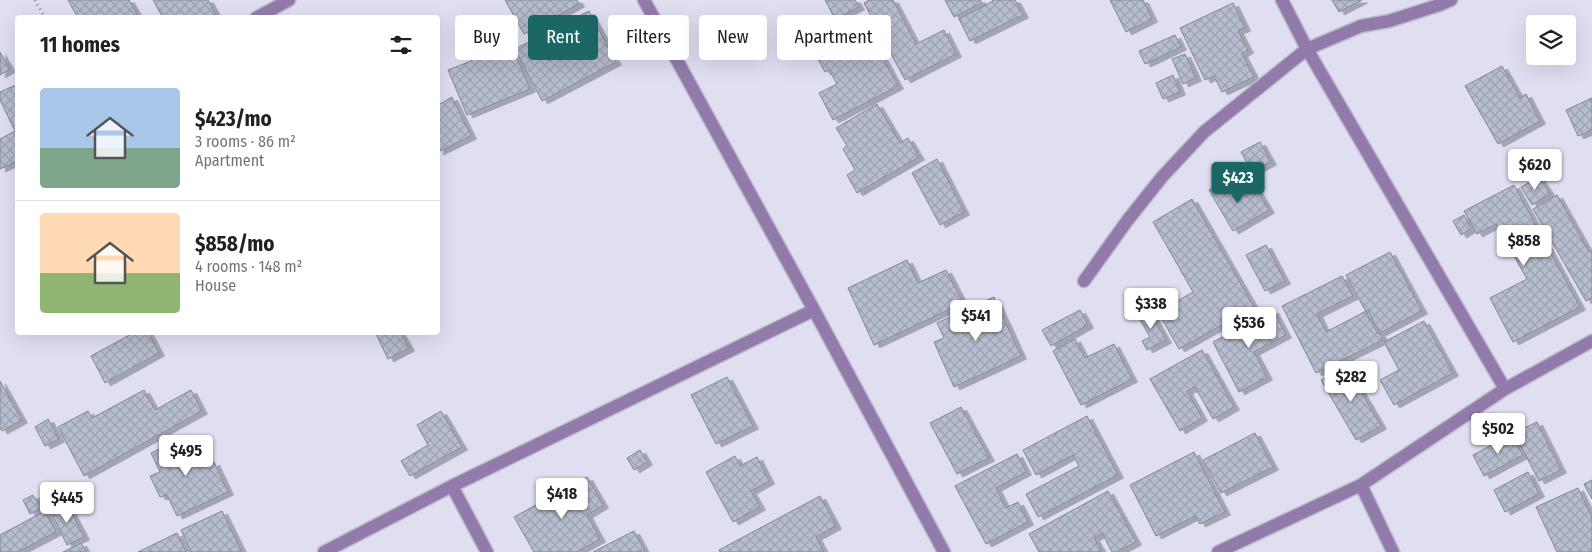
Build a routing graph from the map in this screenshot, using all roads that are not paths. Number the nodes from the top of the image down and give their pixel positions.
1 (289, 0) edge
2 (644, 0) edge
3 (1282, 0) edge
4 (1450, 0) edge
5 (262, 15) edge
6 (1307, 49) junction
7 (1084, 281) dead end
8 (814, 310) junction
9 (1592, 341) edge
10 (1505, 390) junction
11 (1361, 485) junction
12 (452, 486) junction
13 (324, 552) edge
14 (488, 552) edge
15 (944, 552) edge
16 (1218, 552) edge
17 (1393, 552) edge

1 - 5 street
2 - 8 street
3 - 6 street
4 - 6 street
6 - 7 street
6 - 10 street
8 - 12 street
8 - 15 street
9 - 10 street
10 - 11 street
11 - 16 street
11 - 17 street
12 - 13 street
12 - 14 street

